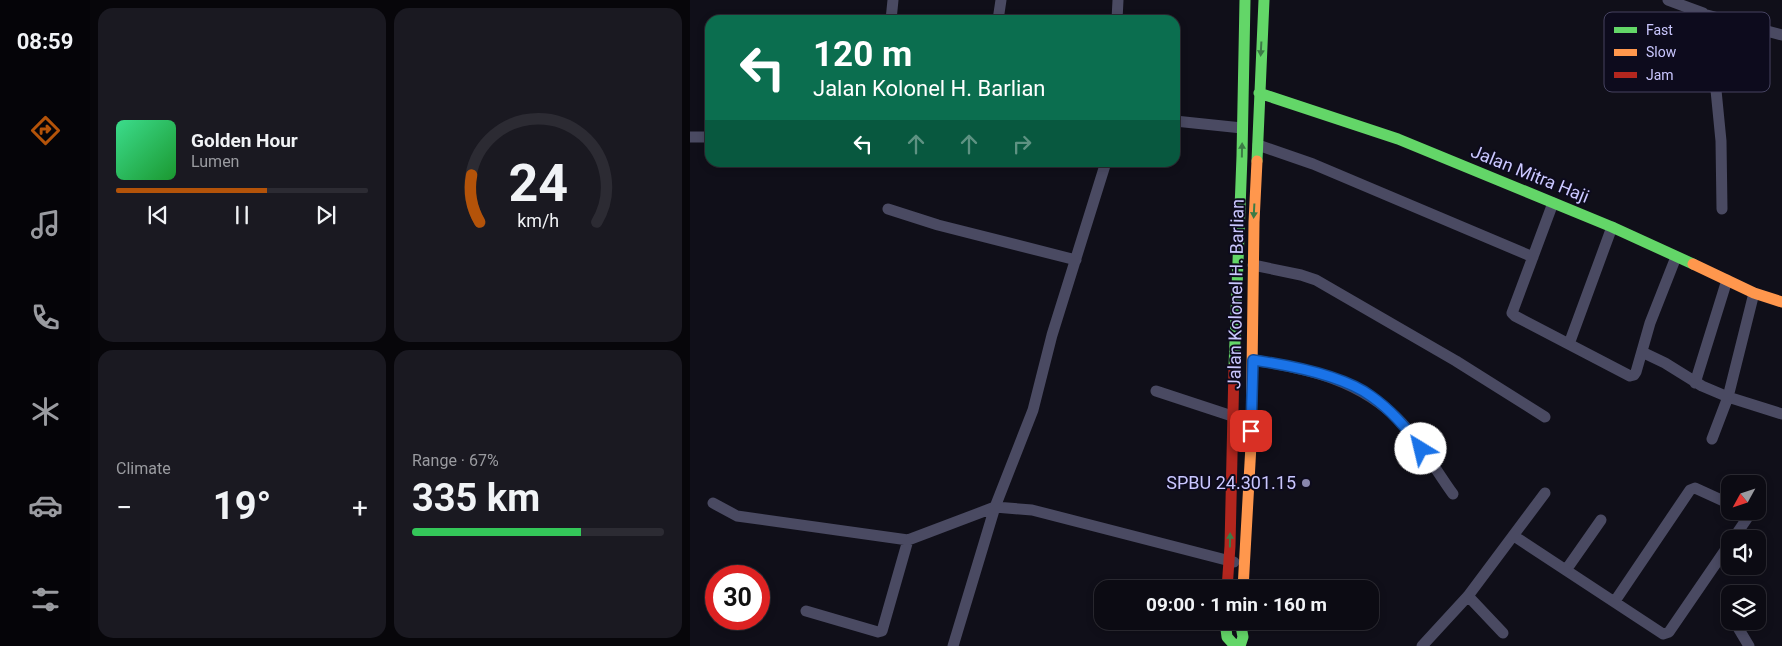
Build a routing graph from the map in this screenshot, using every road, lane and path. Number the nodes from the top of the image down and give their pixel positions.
1 (892, 0) edge
2 (1000, 0) edge
3 (1118, 0) edge
4 (1245, 0) edge
5 (1264, 0) edge
6 (1668, 0) edge
7 (1698, 12) edge
8 (891, 15) edge
9 (998, 15) edge
10 (1117, 15) edge
11 (1259, 92) junction
12 (1717, 92) edge
13 (1180, 122) edge
14 (1242, 128) junction
15 (690, 137) edge
16 (705, 138) edge
17 (1258, 145) junction
18 (1104, 167) edge
19 (1553, 202) junction
20 (1722, 208) dead end
21 (888, 209) dead end
22 (1612, 227) junction
23 (1533, 257) junction
24 (1676, 257) junction
25 (1076, 260) junction
26 (1254, 265) junction
27 (1727, 280) junction
28 (1754, 293) junction
29 (1782, 302) edge
30 (1569, 344) junction
31 (1642, 352) junction
32 (1253, 360) junction
33 (1695, 383) junction
34 (1156, 391) dead end
35 (1728, 397) junction
36 (1782, 414) edge
37 (1232, 416) junction
38 (1545, 417) dead end
39 (1712, 439) dead end
40 (1545, 493) dead end
41 (1453, 494) dead end
42 (1721, 500) edge
43 (713, 503) dead end
44 (996, 507) junction
45 (1231, 511) junction
46 (1248, 513) junction
47 (1601, 520) dead end
48 (1514, 536) junction
49 (908, 540) junction
50 (1721, 556) edge
51 (1230, 561) junction
52 (1245, 566) junction
53 (1566, 570) junction
54 (1228, 580) edge
55 (1244, 580) edge
56 (1468, 596) junction
57 (1615, 601) junction
58 (806, 611) dead end
59 (1226, 630) edge
60 (1241, 630) edge
61 (1739, 630) edge
62 (1504, 633) dead end
63 (953, 646) edge
64 (1235, 646) edge
65 (1240, 646) edge
66 (1422, 646) edge
67 (1749, 646) edge

1 - 8 street
2 - 9 street
3 - 10 street
4 - 14 main road, Jalan Kolonel H. Barlian
5 -> 11 main road, Jalan Kolonel H. Barlian
6 - 7 street
11 - 17 main road, Jalan Kolonel H. Barlian
11 - 19 main road, Jalan Mitra Haji
12 - 20 street
13 - 14 street
37 -> 14 main road, Jalan Kolonel H. Barlian
15 - 16 street
17 - 23 street
17 -> 26 main road, Jalan Kolonel H. Barlian
18 - 25 street
19 - 22 main road, Jalan Mitra Haji
19 - 23 street
21 - 25 street
22 - 24 main road, Jalan Mitra Haji
22 - 30 street
23 - 30 street
24 - 27 main road, Jalan Mitra Haji
24 - 31 street
25 - 44 street
26 - 32 main road, Jalan Kolonel H. Barlian
26 - 38 street
27 - 28 main road, Jalan Mitra Haji
27 - 33 street
28 - 29 main road, Jalan Mitra Haji
28 - 35 street
30 - 31 street
31 - 33 street
32 - 41 street
32 - 46 main road, Jalan Kolonel H. Barlian
33 - 35 street
34 - 37 street
35 - 36 street
35 - 39 street
37 - 45 main road, Jalan Kolonel H. Barlian
40 - 48 street
42 - 57 street
43 - 49 street
44 - 49 street
44 - 51 street
44 - 63 street
45 - 46 main road
51 -> 45 main road, Jalan Kolonel H. Barlian
46 - 52 main road, Jalan Kolonel H. Barlian
47 - 53 street
48 - 53 street
48 - 56 street
49 - 58 street
50 - 57 street
51 - 52 street
51 - 54 main road, Jalan Kolonel H. Barlian
52 - 55 main road, Jalan Kolonel H. Barlian
53 - 57 street
56 - 62 street
56 - 66 street
59 - 64 main road
60 - 65 main road
61 - 67 street

